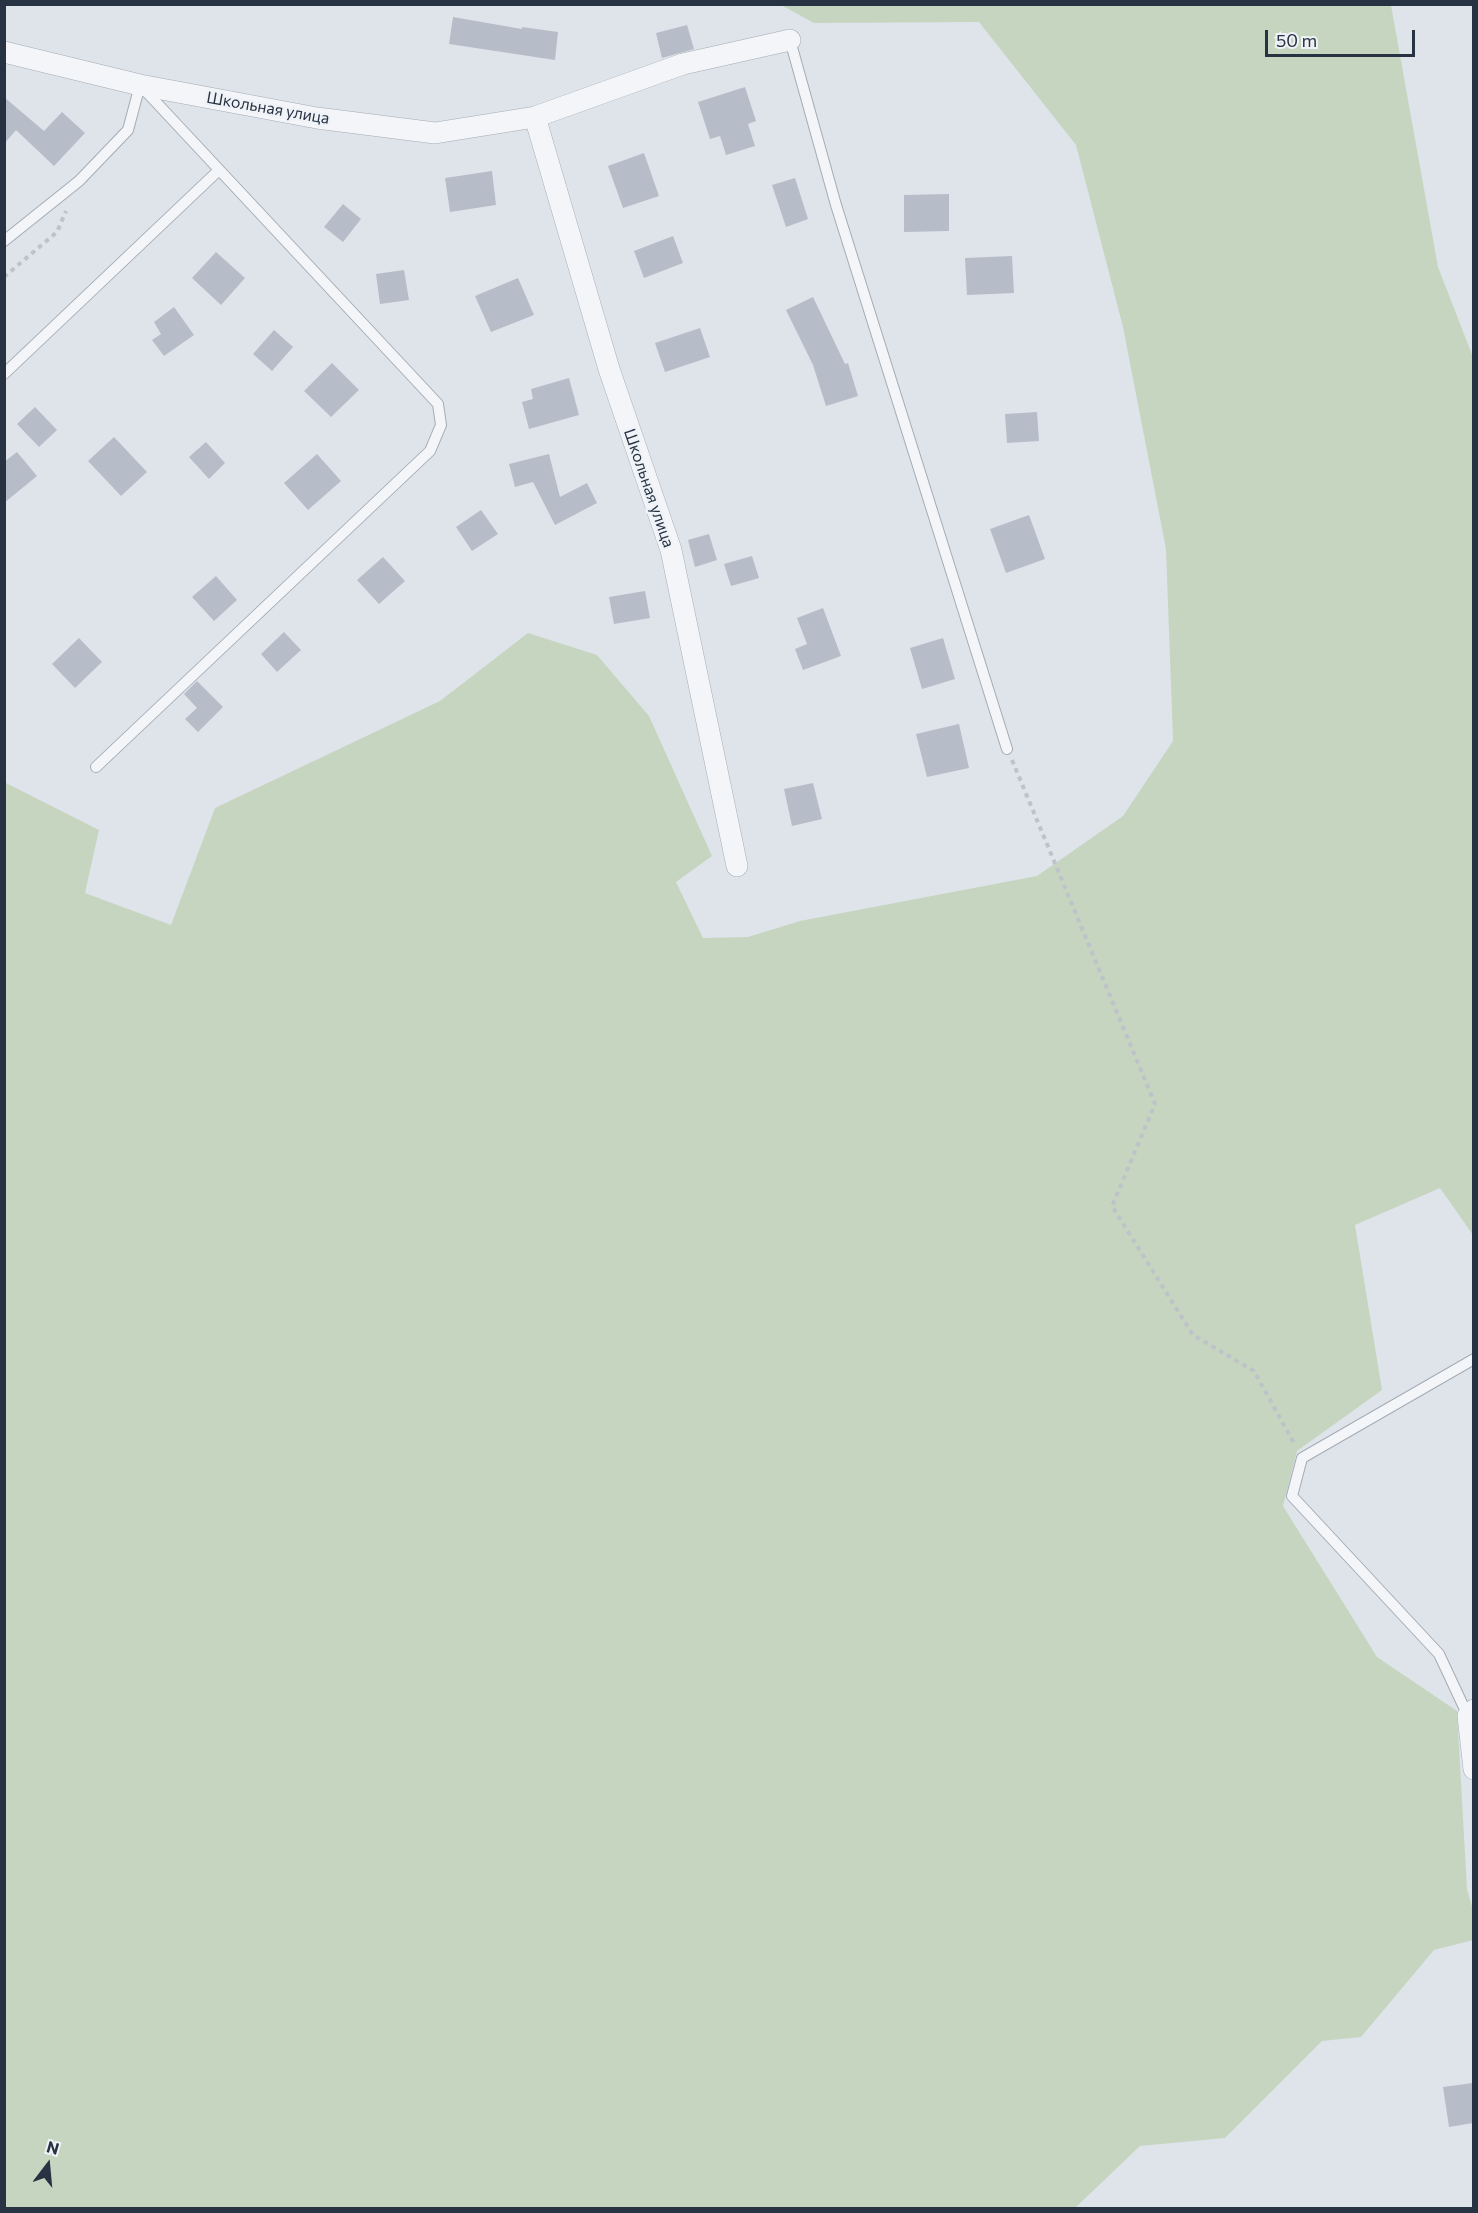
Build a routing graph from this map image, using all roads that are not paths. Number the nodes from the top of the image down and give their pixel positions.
1 (790, 40) joint
2 (4, 52) edge
3 (140, 86) junction
4 (535, 117) junction
5 (219, 170) junction
6 (4, 241) edge
7 (4, 374) edge
8 (1007, 748) road end
9 (96, 767) dead end
10 (737, 866) dead end
11 (1473, 1359) edge
12 (1471, 1713) edge
13 (1473, 1769) edge

1 - 4 street, Школьная улица
1 - 8 lane
2 - 3 street, Школьная улица
3 - 4 street, Школьная улица
3 - 5 lane
3 - 6 lane
4 - 10 street, Школьная улица
5 - 7 lane
5 - 9 lane
11 - 12 lane
12 - 13 street

